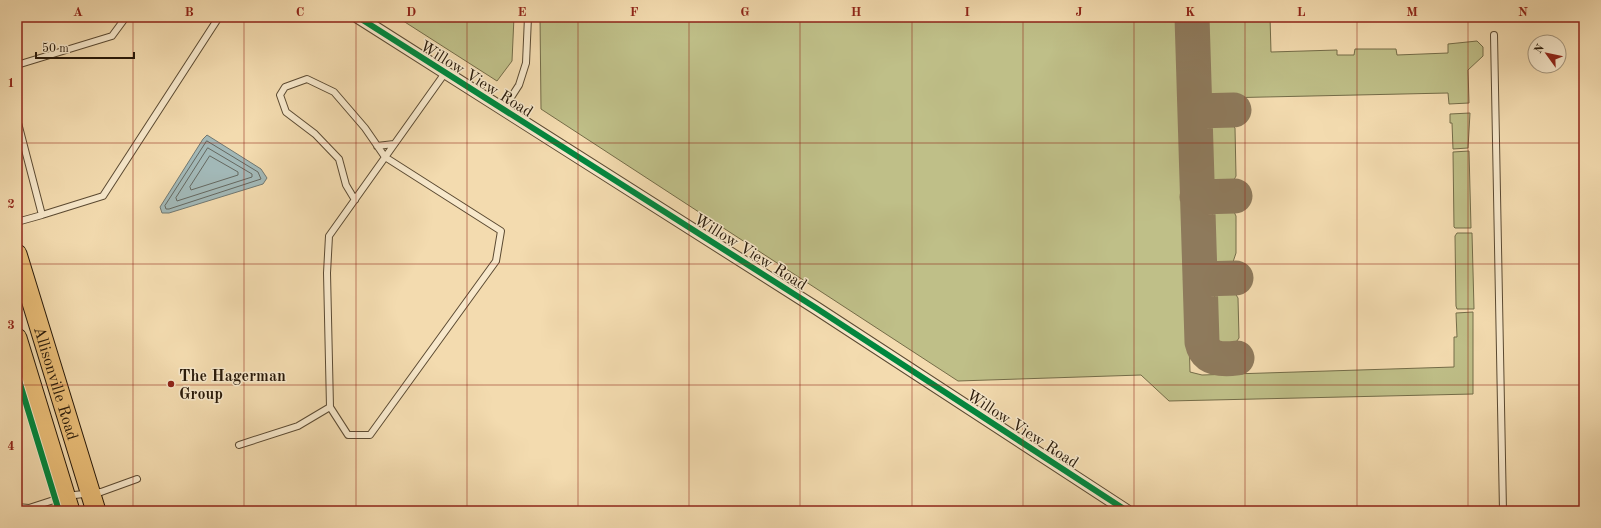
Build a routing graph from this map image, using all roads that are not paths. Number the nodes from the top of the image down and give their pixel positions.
1 (126, 17) edge
2 (219, 17) edge
3 (358, 17) edge
4 (528, 17) edge
5 (1494, 36) dead end
6 (17, 65) edge
7 (445, 73) junction
8 (503, 110) junction
9 (17, 119) edge
10 (394, 144) junction
11 (377, 146) junction
12 (385, 157) junction
13 (355, 200) junction
14 (42, 215) junction
15 (17, 222) edge
16 (17, 254) edge
17 (17, 338) edge
18 (330, 407) junction
19 (239, 445) dead end
20 (137, 479) dead end
21 (94, 502) edge
22 (68, 504) edge
23 (17, 507) edge
24 (1127, 511) edge
25 (1503, 511) edge

1 - 6 lane
2 - 14 lane
3 - 7 street, Willow View Road
4 - 8 lane
5 - 25 lane
7 - 8 street, Willow View Road
7 - 10 lane
8 - 24 street, Willow View Road
9 - 14 lane
10 - 11 lane
10 - 12 lane
11 - 12 lane
11 - 13 lane
12 - 13 lane
12 - 18 lane
13 - 18 lane
14 - 15 lane
16 - 21 main road, Allisonville Road
17 - 22 main road, Allisonville Road
18 - 19 lane
20 - 21 lane
21 - 22 lane
22 - 23 lane

